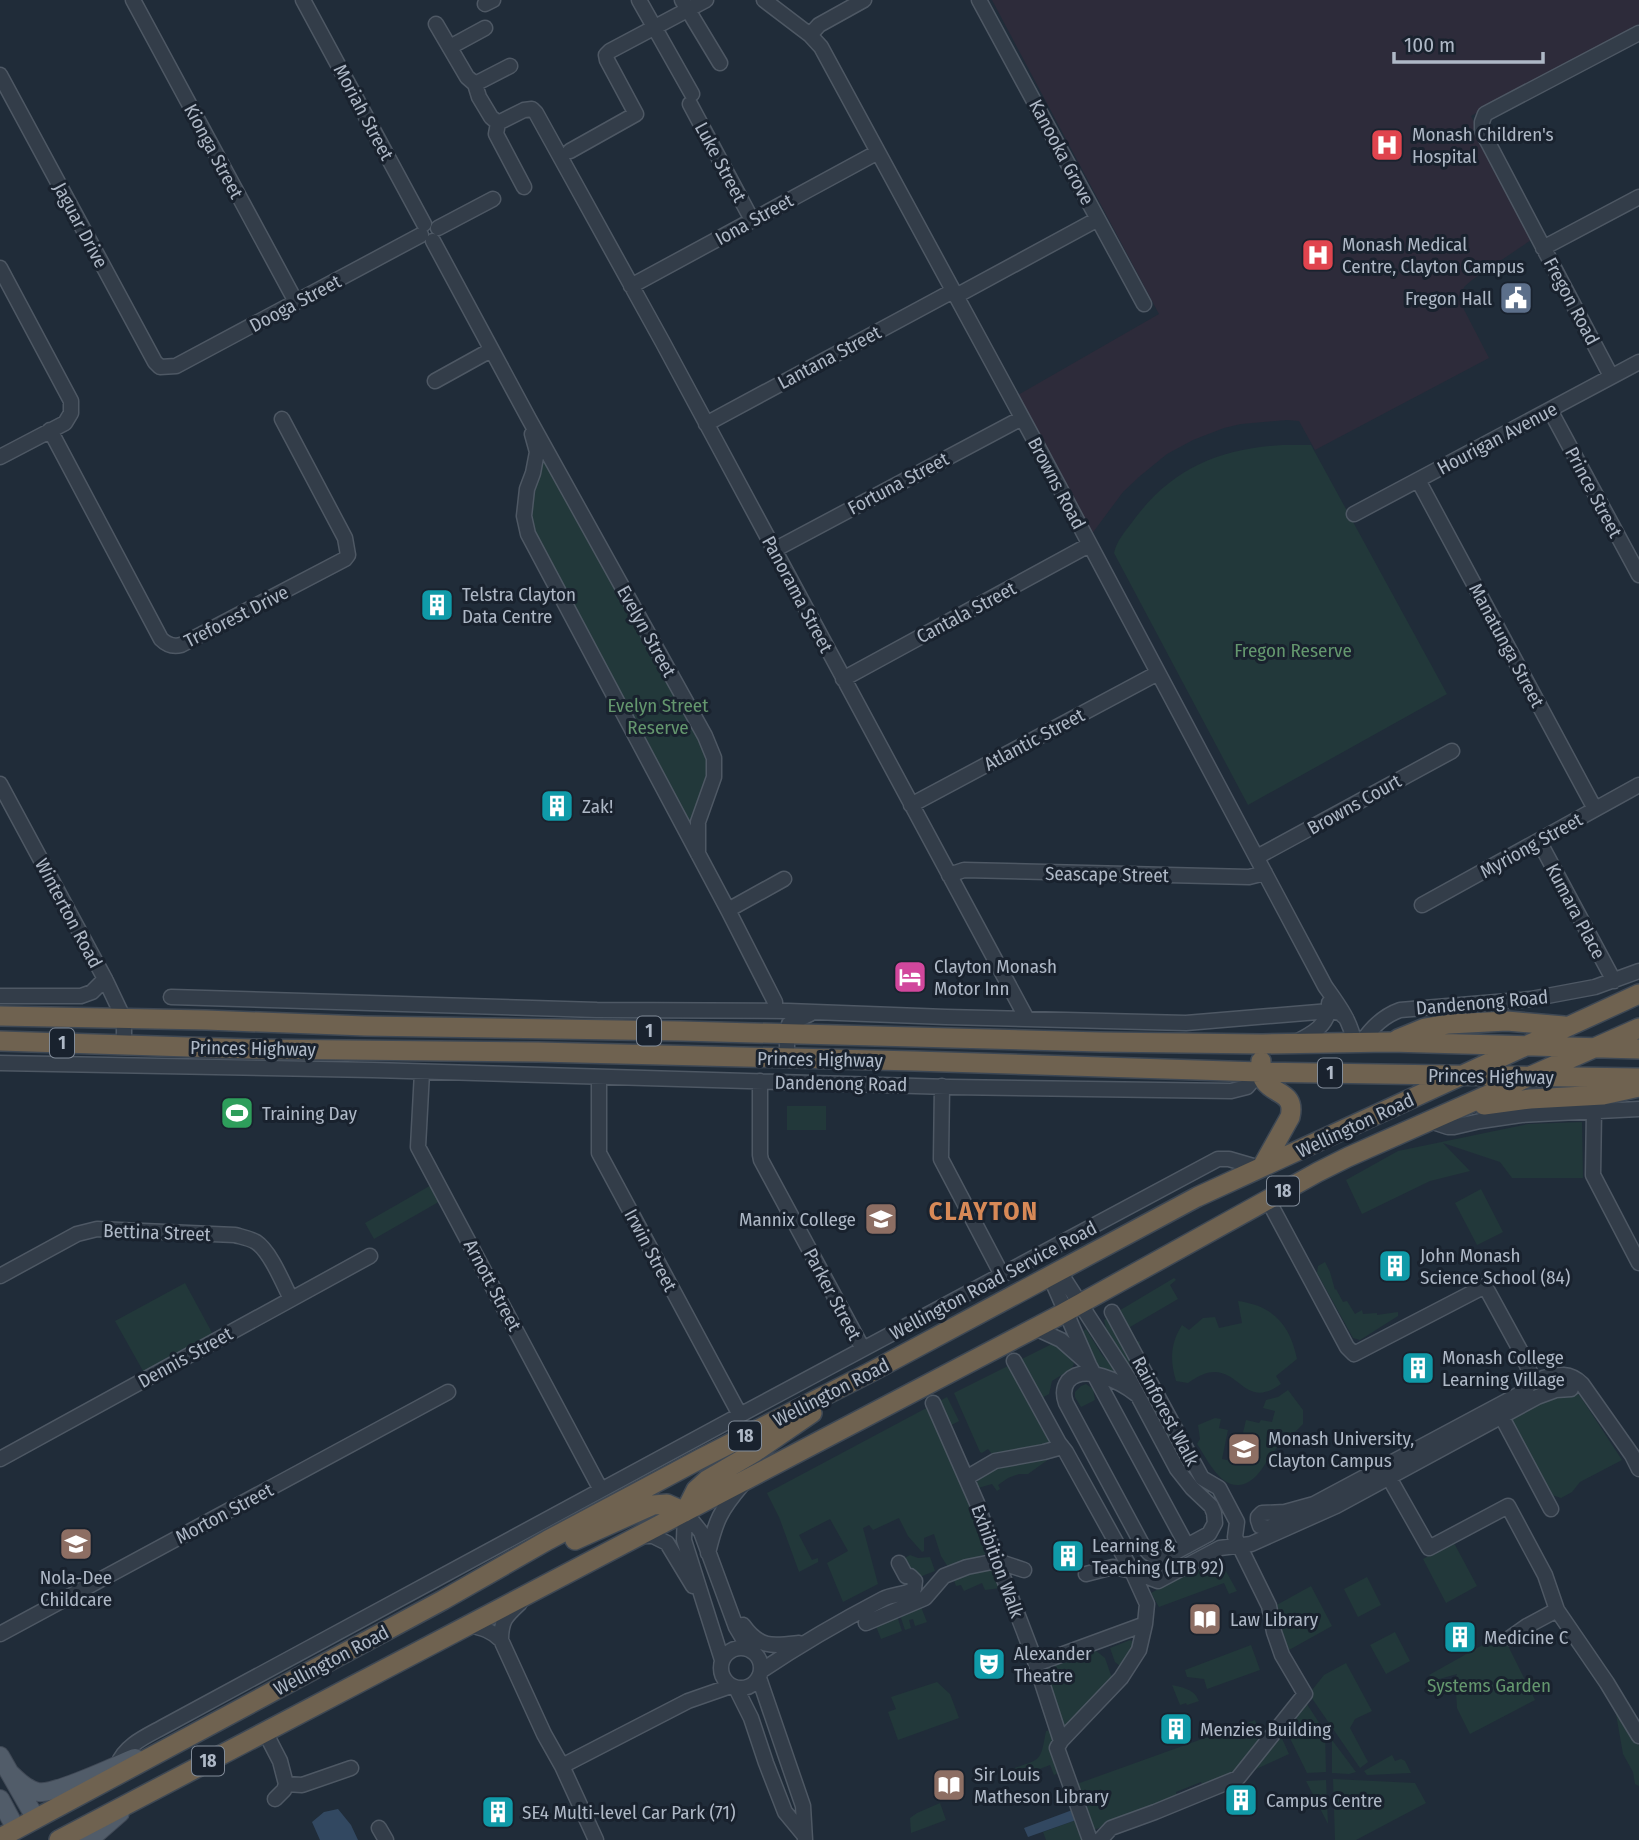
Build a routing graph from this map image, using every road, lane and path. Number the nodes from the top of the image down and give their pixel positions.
1 (133, 0) edge
2 (303, 0) edge
3 (639, 0) edge
4 (706, 0) edge
5 (764, 0) edge
6 (864, 0) edge
7 (979, 0) edge
8 (685, 5) edge
9 (437, 23) dead end
10 (485, 28) dead end
11 (654, 28) junction
12 (1639, 33) edge
13 (810, 35) junction
14 (450, 47) junction
15 (720, 63) dead end
16 (510, 66) dead end
17 (0, 75) edge
18 (475, 84) junction
19 (498, 123) junction
20 (570, 150) dead end
21 (878, 152) junction
22 (538, 178) dead end
23 (1639, 197) edge
24 (492, 200) dead end
25 (752, 219) junction
26 (1098, 219) junction
27 (429, 232) junction
28 (1543, 248) junction
29 (0, 268) edge
30 (631, 286) junction
31 (954, 293) junction
32 (296, 302) junction
33 (1144, 304) dead end
34 (491, 350) junction
35 (1639, 362) edge
36 (167, 368) joint
37 (1611, 376) junction
38 (435, 381) dead end
39 (1550, 410) junction
40 (1022, 418) junction
41 (282, 419) dead end
42 (529, 419) junction
43 (706, 424) junction
44 (50, 430) junction
45 (0, 457) edge
46 (1418, 480) junction
47 (1354, 514) dead end
48 (1089, 545) junction
49 (774, 550) junction
50 (1639, 575) edge
51 (1158, 673) junction
52 (843, 679) junction
53 (1452, 752) dead end
54 (0, 784) edge
55 (1639, 785) edge
56 (911, 805) junction
57 (1595, 809) junction
58 (1539, 841) junction
59 (698, 854) junction
60 (1257, 858) junction
61 (1265, 873) junction
62 (949, 875) junction
63 (784, 879) dead end
64 (1422, 905) dead end
65 (728, 910) junction
66 (1639, 971) edge
67 (104, 979) junction
68 (1614, 981) junction
69 (1325, 986) junction
70 (1639, 994) edge
71 (0, 996) edge
72 (171, 997) dead end
73 (234, 1000) junction
74 (362, 1003) junction
75 (708, 1011) junction
76 (775, 1011) junction
77 (1329, 1011) junction
78 (813, 1013) junction
79 (0, 1016) edge
80 (1346, 1018) junction
81 (124, 1019) junction
82 (206, 1020) junction
83 (1027, 1020) junction
84 (1077, 1021) junction
85 (365, 1026) junction
86 (1567, 1026) junction
87 (1639, 1028) edge
88 (681, 1031) junction
89 (787, 1034) junction
90 (0, 1041) edge
91 (1101, 1042) junction
92 (1358, 1042) junction
93 (1390, 1042) junction
94 (1262, 1044) junction
95 (1293, 1044) junction
96 (124, 1045) junction
97 (1524, 1046) junction
98 (1595, 1048) junction
99 (1639, 1049) edge
100 (369, 1050) junction
101 (787, 1058) junction
102 (0, 1063) edge
103 (373, 1070) junction
104 (422, 1072) junction
105 (1260, 1072) junction
106 (1463, 1074) junction
107 (1530, 1076) junction
108 (599, 1077) junction
109 (1639, 1079) edge
110 (761, 1081) junction
111 (942, 1086) junction
112 (1639, 1087) edge
113 (1639, 1109) edge
114 (1454, 1110) junction
115 (1594, 1110) junction
116 (1430, 1121) junction
117 (1261, 1167) junction
118 (1268, 1200) junction
119 (370, 1256) dead end
120 (1639, 1263) edge
121 (1054, 1274) junction
122 (1002, 1275) junction
123 (0, 1276) edge
124 (291, 1299) junction
125 (1073, 1309) junction
126 (1112, 1312) dead end
127 (1035, 1328) junction
128 (863, 1349) junction
129 (1014, 1361) dead end
130 (1092, 1371) junction
131 (869, 1373) junction
132 (1534, 1379) junction
133 (1571, 1389) dead end
134 (448, 1392) dead end
135 (1136, 1394) junction
136 (933, 1403) dead end
137 (1498, 1411) junction
138 (735, 1418) junction
139 (1062, 1447) junction
140 (0, 1459) edge
141 (700, 1459) junction
142 (1639, 1469) edge
143 (1386, 1472) junction
144 (966, 1478) junction
145 (747, 1479) junction
146 (601, 1490) junction
147 (1309, 1506) dead end
148 (1551, 1509) dead end
149 (685, 1512) junction
150 (520, 1534) junction
151 (638, 1536) junction
152 (548, 1540) junction
153 (1187, 1546) junction
154 (1240, 1546) junction
155 (708, 1553) junction
156 (997, 1561) junction
157 (903, 1569) dead end
158 (1024, 1570) dead end
159 (1132, 1571) junction
160 (1086, 1574) dead end
161 (1156, 1574) junction
162 (1140, 1590) junction
163 (528, 1594) junction
164 (443, 1600) junction
165 (728, 1604) junction
166 (706, 1608) junction
167 (1557, 1610) junction
168 (866, 1623) dead end
169 (1145, 1624) junction
170 (468, 1625) junction
171 (0, 1634) edge
172 (1510, 1638) dead end
173 (501, 1640) junction
174 (804, 1642) junction
175 (721, 1664) junction
176 (757, 1664) junction
177 (1036, 1664) junction
178 (733, 1687) junction
179 (688, 1701) junction
180 (265, 1732) junction
181 (1639, 1736) edge
182 (1061, 1741) junction
183 (0, 1756) edge
184 (786, 1756) junction
185 (766, 1763) junction
186 (562, 1766) junction
187 (351, 1768) dead end
188 (10, 1774) junction
189 (106, 1775) junction
190 (286, 1784) junction
191 (0, 1799) edge
192 (275, 1799) dead end
193 (117, 1813) junction
194 (36, 1819) junction
195 (13, 1836) edge
196 (594, 1837) edge
197 (804, 1838) edge
198 (48, 1840) edge
199 (60, 1840) edge
200 (89, 1840) edge
201 (1090, 1840) edge
202 (1100, 1840) edge

1 - 32 street, Kionga Street
2 - 27 street, Moriah Street
3 - 11 street, Luke Street
4 - 8 street
5 - 13 street, Browns Road
6 - 13 street
7 - 26 street, Kanooka Grove
8 - 11 street
8 - 15 street
9 - 14 street
10 - 14 street
11 - 20 street
11 - 25 street, Luke Street
12 - 28 street, Fregon Road
13 - 21 street, Browns Road
14 - 18 street
16 - 18 street
17 - 36 street, Jaguar Drive
18 - 19 street
19 - 22 street
19 - 30 street, Panorama Street
21 - 25 street, Iona Street
21 - 31 street, Browns Road
23 - 28 street
24 - 27 street, Dooga Street
25 - 30 street, Iona Street
26 - 31 street, Lantana Street
26 - 33 street, Kanooka Grove
27 - 32 street, Dooga Street
27 - 34 street, Evelyn Street
28 - 37 street, Fregon Road
29 - 44 street
30 - 43 street, Panorama Street
31 - 40 street, Browns Road
31 - 43 street, Lantana Street
32 - 36 street, Dooga Street
34 - 38 street
34 - 42 street, Evelyn Street
35 - 37 street, Hourigan Avenue
37 - 39 street, Hourigan Avenue
39 - 46 street, Hourigan Avenue
39 - 50 street, Prince Street
40 - 48 street, Browns Road
40 - 49 street, Fortuna Street
41 - 44 street, Treforest Drive
42 - 59 street, Evelyn Street
42 - 59 street, Evelyn Street
43 - 49 street, Panorama Street
44 - 45 street
46 - 47 street, Hourigan Avenue
46 - 57 street, Manatunga Street
48 - 51 street, Browns Road
48 - 52 street, Cantala Street
49 - 52 street, Panorama Street
51 - 56 street, Atlantic Street
51 - 60 street, Browns Road
52 - 56 street, Panorama Street
53 - 60 street, Browns Court
54 - 67 street, Winterton Road
55 - 57 street, Myriong Street
56 - 62 street, Panorama Street
57 - 58 street, Myriong Street
58 - 64 street, Myriong Street
58 - 68 street, Kumara Place
59 - 65 street, Evelyn Street
60 - 61 street, Browns Road
61 - 62 street, Seascape Street
61 - 69 street, Browns Road
62 - 83 street, Panorama Street
63 - 65 street
65 - 76 street, Evelyn Street
66 - 68 street, Dandenong Road
67 - 71 street
67 - 81 street, Winterton Road
68 - 92 street, Dandenong Road
69 - 77 street, Browns Road
69 - 80 street, Browns Road
70 - 86 highway, 18
72 - 73 street
73 - 74 street
73 - 82 street
74 - 75 street
74 - 85 street
75 - 76 street
75 - 88 street
76 - 78 street
77 - 80 street
77 - 84 street
77 - 95 street
78 - 83 street
78 - 89 street
79 - 81 highway, Princes Highway / 1
80 - 92 street, Browns Road
81 - 82 highway, Princes Highway / 1
81 - 96 street, Winterton Road
82 - 85 highway, Princes Highway / 1
83 - 84 street
84 - 91 street
85 - 88 highway, Princes Highway / 1
85 - 100 street
86 - 93 highway
86 - 97 highway, 18
87 - 98 highway, 18
88 - 89 highway, Princes Highway / 1
89 - 91 highway, Princes Highway / 1
89 - 101 street, Dandenong Road
90 - 96 highway, Princes Highway / 1
91 - 94 highway, Princes Highway / 1
92 - 93 highway, Princes Highway / 1
92 - 95 highway, Princes Highway / 1
93 - 97 highway, Princes Highway / 1
94 - 95 highway, Princes Highway / 1
94 - 105 highway
96 - 100 highway, Princes Highway / 1
97 - 98 highway, Princes Highway / 1
97 - 106 highway, Wellington Road / 18
98 - 99 highway, Princes Highway / 1
98 - 107 highway, 18
100 - 101 highway, Princes Highway / 1
100 - 103 street
101 - 105 highway, Princes Highway / 1
102 - 103 street, Dandenong Road
103 - 104 street, Dandenong Road
104 - 108 street, Dandenong Road
104 - 146 street, Arnott Street
105 - 106 highway, Princes Highway / 1
105 - 111 street, Dandenong Road
105 - 117 highway
106 - 107 highway, Princes Highway / 1
106 - 117 highway, Wellington Road / 18
107 - 109 highway, Princes Highway / 1
107 - 114 highway, Wellington Road / 18
108 - 110 street, Dandenong Road
108 - 138 street, Irwin Street
110 - 111 street, Dandenong Road
110 - 128 street, Parker Street
111 - 122 street
112 - 114 highway
113 - 115 street
114 - 116 highway, Wellington Road / 18
115 - 116 street
115 - 120 street
116 - 118 highway, Wellington Road / 18
117 - 121 highway, Wellington Road / 18
117 - 122 street, Wellington Road Service Road
118 - 125 highway, Wellington Road / 18
118 - 132 street
119 - 124 street, Dennis Street
121 - 125 street
121 - 131 highway, Wellington Road / 18
122 - 128 street, Wellington Road Service Road
123 - 124 street, Bettina Street
124 - 140 street, Dennis Street
125 - 127 highway, Wellington Road / 18
125 - 130 street
125 - 135 street
126 - 154 street, Rainforest Walk
127 - 130 street
127 - 145 highway, Wellington Road / 18
128 - 138 street, Wellington Road Service Road
129 - 139 street
130 - 135 street
130 - 153 street
130 - 153 street
131 - 141 highway, Wellington Road / 18
131 - 149 highway
132 - 137 street
132 - 142 street
133 - 137 street
134 - 171 street, Morton Street
135 - 153 street
136 - 144 street, Exhibition Walk
137 - 143 street
137 - 148 street
138 - 141 street, Wellington Road Service Road
138 - 146 street, Wellington Road Service Road
139 - 144 street
139 - 159 street
141 - 152 highway, Wellington Road / 18
143 - 147 street
143 - 154 street
143 - 167 street
144 - 156 street, Exhibition Walk
145 - 149 highway, Wellington Road / 18
145 - 155 street
146 - 150 street, Wellington Road Service Road
149 - 151 highway, Wellington Road / 18
149 - 155 street
149 - 164 highway
149 - 166 street
150 - 152 street
150 - 189 street, Wellington Road Service Road
151 - 163 highway, Wellington Road / 18
151 - 166 street
152 - 164 highway, Wellington Road / 18
154 - 161 street
154 - 202 street, Rainforest Walk
155 - 165 street
156 - 158 street
156 - 168 street
156 - 177 street, Exhibition Walk
157 - 174 street
159 - 160 street
159 - 161 street
159 - 162 street
161 - 162 street
162 - 169 street
163 - 170 highway, Wellington Road / 18
163 - 173 street
164 - 189 highway, Wellington Road / 18
165 - 174 street
165 - 176 street
166 - 175 street
167 - 172 street
167 - 181 street
169 - 177 street
169 - 182 street
170 - 173 street
170 - 180 highway, Wellington Road / 18
173 - 186 street
174 - 176 street
175 - 176 street
175 - 178 street
175 - 179 street
176 - 178 street
176 - 184 street
177 - 182 street, Exhibition Walk
178 - 179 street
178 - 185 street
179 - 186 street
180 - 190 street
180 - 193 highway, Wellington Road / 18
182 - 201 street, Exhibition Walk
183 - 188 main road
184 - 185 street
184 - 197 street
185 - 197 street
186 - 196 street
187 - 190 street
188 - 189 main road
188 - 194 main road
189 - 193 highway
189 - 194 highway, Wellington Road / 18
190 - 192 street
191 - 195 main road
193 - 199 highway, Wellington Road / 18
193 - 200 main road
194 - 195 highway, Wellington Road / 18
194 - 198 highway

